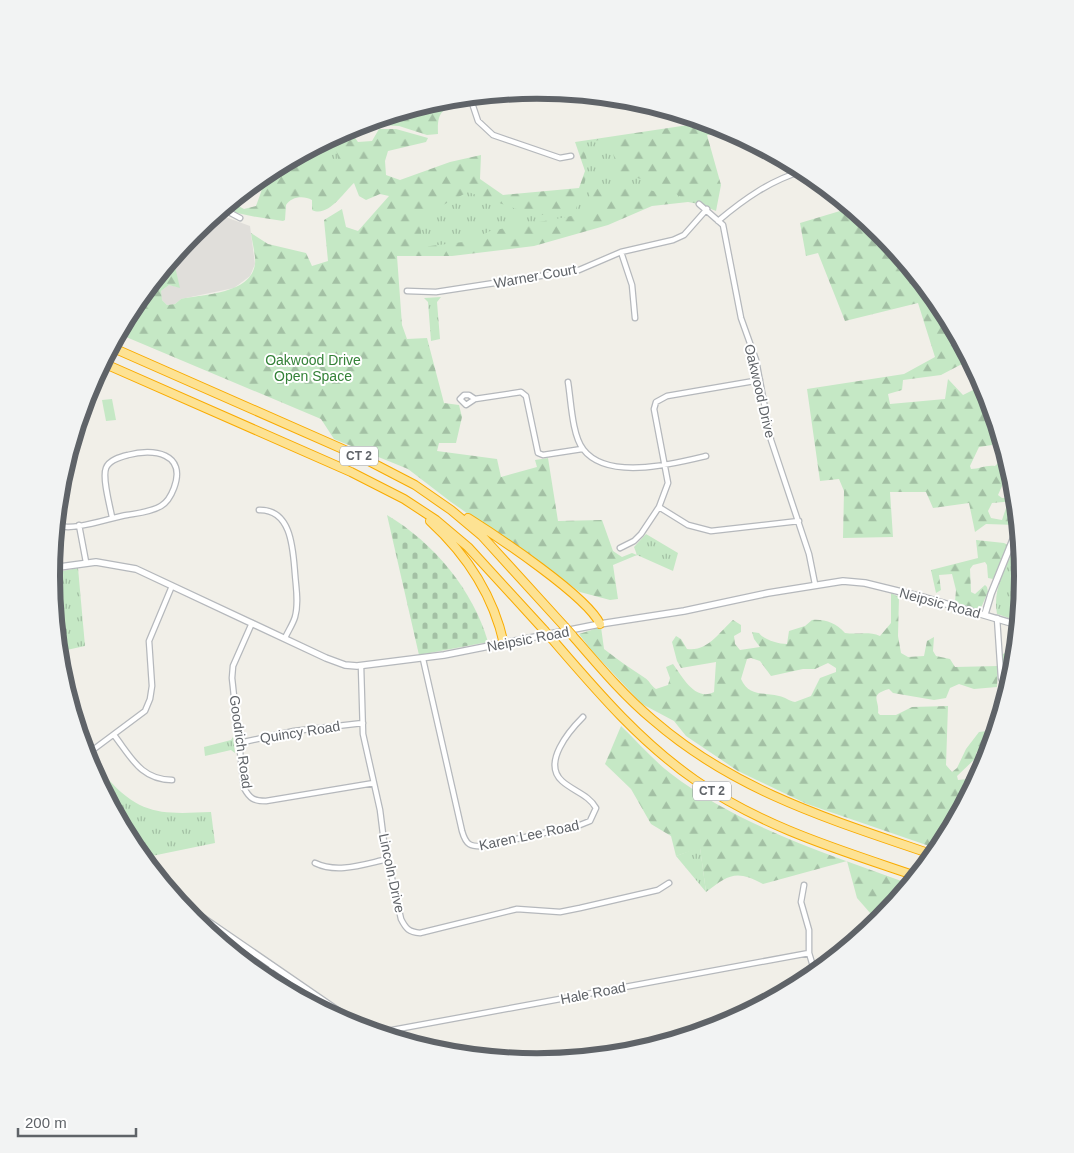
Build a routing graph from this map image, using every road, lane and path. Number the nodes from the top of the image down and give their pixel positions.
1 (472, 104) edge
2 (571, 156) dead end
3 (793, 174) edge
4 (699, 204) dead end
5 (707, 209) junction
6 (229, 212) edge
7 (240, 218) dead end
8 (718, 221) junction
9 (621, 252) junction
10 (407, 291) dead end
11 (635, 318) dead end
12 (117, 351) edge
13 (109, 366) edge
14 (760, 380) junction
15 (568, 382) dead end
16 (476, 399) dead end
17 (582, 449) junction
18 (706, 456) dead end
19 (666, 466) junction
20 (445, 505) junction
21 (415, 506) junction
22 (659, 507) junction
23 (259, 510) dead end
24 (112, 517) junction
25 (799, 521) junction
26 (63, 525) edge
27 (79, 526) junction
28 (1013, 540) edge
29 (620, 548) dead end
30 (86, 562) junction
31 (60, 567) edge
32 (815, 584) junction
33 (172, 586) junction
34 (985, 614) junction
35 (997, 618) junction
36 (252, 623) junction
37 (1012, 623) edge
38 (600, 624) junction
39 (285, 638) junction
40 (504, 644) junction
41 (423, 658) junction
42 (361, 666) junction
43 (1002, 681) edge
44 (582, 717) dead end
45 (363, 723) junction
46 (114, 735) junction
47 (238, 743) junction
48 (93, 750) edge
49 (172, 780) dead end
50 (374, 783) junction
51 (926, 852) edge
52 (388, 859) junction
53 (315, 864) dead end
54 (910, 874) edge
55 (669, 882) dead end
56 (804, 885) dead end
57 (217, 930) edge
58 (809, 953) junction
59 (813, 965) edge
60 (272, 966) junction
61 (269, 971) edge
62 (320, 1001) edge
63 (391, 1030) edge

1 - 2 street
3 - 8 street
4 - 5 street, Oakwood Drive
5 - 8 street, Oakwood Drive
5 - 9 street, Warner Court
6 - 7 street
8 - 14 street, Oakwood Drive
9 - 10 street, Warner Court
9 - 11 street
12 - 20 highway, CT 2
13 - 21 highway, CT 2
14 - 19 street
14 - 25 street, Oakwood Drive
15 - 17 street
16 - 17 street
17 - 19 street
18 - 19 street
19 - 22 street
20 - 38 highway
20 - 51 highway, CT 2, bridge
21 - 40 highway
21 - 54 highway, CT 2, bridge
22 - 25 street
22 - 29 street
23 - 39 street
24 - 24 street
24 - 27 street
25 - 32 street, Oakwood Drive
26 - 27 street
27 - 30 street
28 - 34 street
30 - 31 street, Neipsic Road
30 - 33 street, Neipsic Road
32 - 34 street, Neipsic Road
32 - 38 street, Neipsic Road
33 - 36 street, Neipsic Road
33 - 46 street
34 - 35 street, Neipsic Road
35 - 37 street, Neipsic Road
35 - 43 street
36 - 39 street, Neipsic Road
36 - 47 street, Goodrich Road
38 - 40 street, Neipsic Road
39 - 42 street, Neipsic Road
40 - 41 street, Neipsic Road
41 - 42 street, Neipsic Road
41 - 44 street, Karen Lee Road
42 - 45 street, Lincoln Drive
45 - 47 street, Quincy Road
45 - 50 street, Lincoln Drive
46 - 48 street
46 - 49 street
47 - 50 street, Goodrich Road
50 - 52 street, Lincoln Drive
52 - 53 street
52 - 55 street, Lincoln Drive
56 - 58 street
57 - 60 street
58 - 59 street
58 - 63 street, Hale Road
60 - 61 street
60 - 62 street

